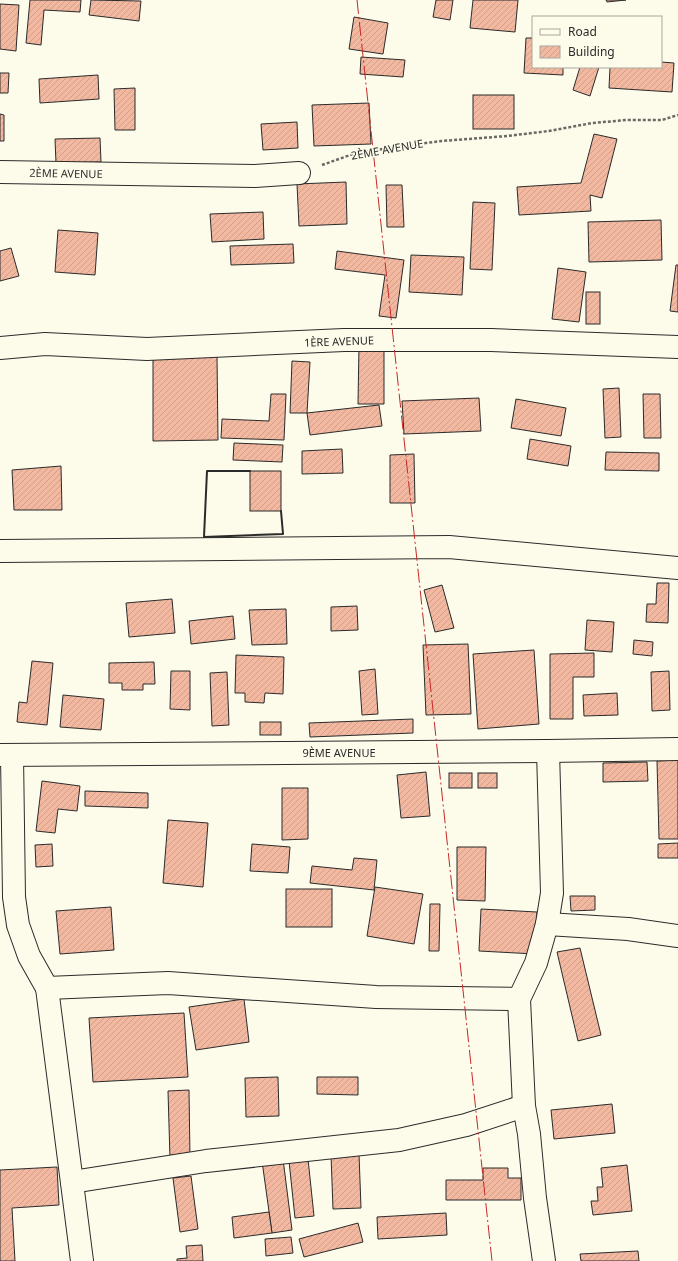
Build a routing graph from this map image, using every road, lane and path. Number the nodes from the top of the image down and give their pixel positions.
1 (678, 115) edge
2 (0, 172) edge
3 (299, 173) joint
4 (678, 347) edge
5 (0, 348) edge
6 (0, 551) edge
7 (678, 568) edge
8 (678, 748) edge
9 (548, 751) junction
10 (6, 755) edge
11 (547, 924) junction
12 (678, 936) edge
13 (47, 988) junction
14 (519, 999) junction
15 (524, 1106) junction
16 (72, 1182) junction
17 (82, 1261) edge
18 (544, 1261) edge

1 - 3 path, 2ÈME AVENUE
2 - 3 street, 2ÈME AVENUE
4 - 5 street, 1ÈRE AVENUE
6 - 7 street
8 - 9 street, 9ÈME AVENUE
9 - 10 street, 9ÈME AVENUE
9 - 11 street
10 - 13 street
11 - 12 street
11 - 14 street
13 - 14 street
13 - 16 street
14 - 15 street
15 - 16 street
15 - 18 street
16 - 17 street

